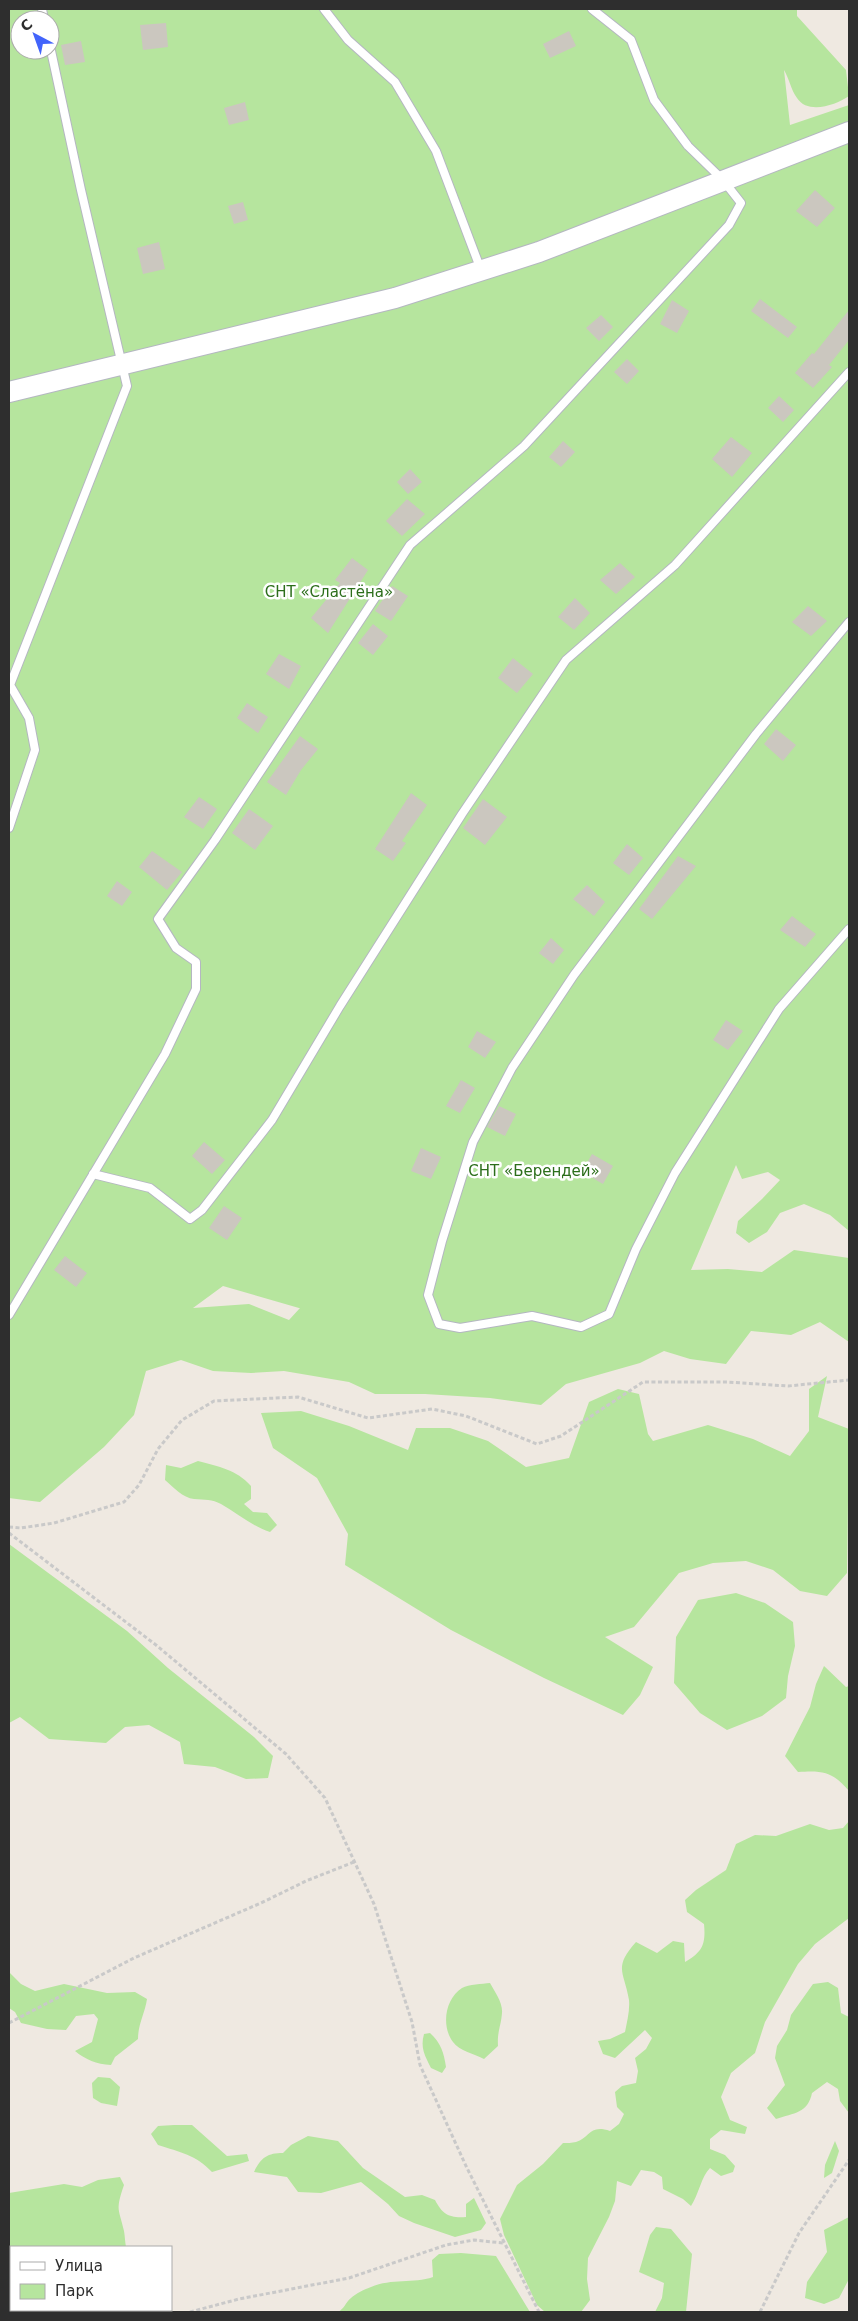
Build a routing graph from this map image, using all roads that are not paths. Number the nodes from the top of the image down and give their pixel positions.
1 (324, 9) edge
2 (592, 9) edge
3 (53, 60) edge
4 (849, 132) edge
5 (723, 180) junction
6 (481, 270) junction
7 (123, 364) junction
8 (849, 372) edge
9 (9, 392) edge
10 (849, 622) edge
11 (9, 828) edge
12 (849, 929) edge
13 (93, 1174) junction
14 (9, 1315) edge

1 - 6 lane
2 - 5 lane
3 - 7 lane
4 - 5 street
5 - 6 street
5 - 13 lane
6 - 7 street
7 - 9 street
7 - 11 lane
8 - 13 lane
10 - 12 lane
13 - 14 lane

